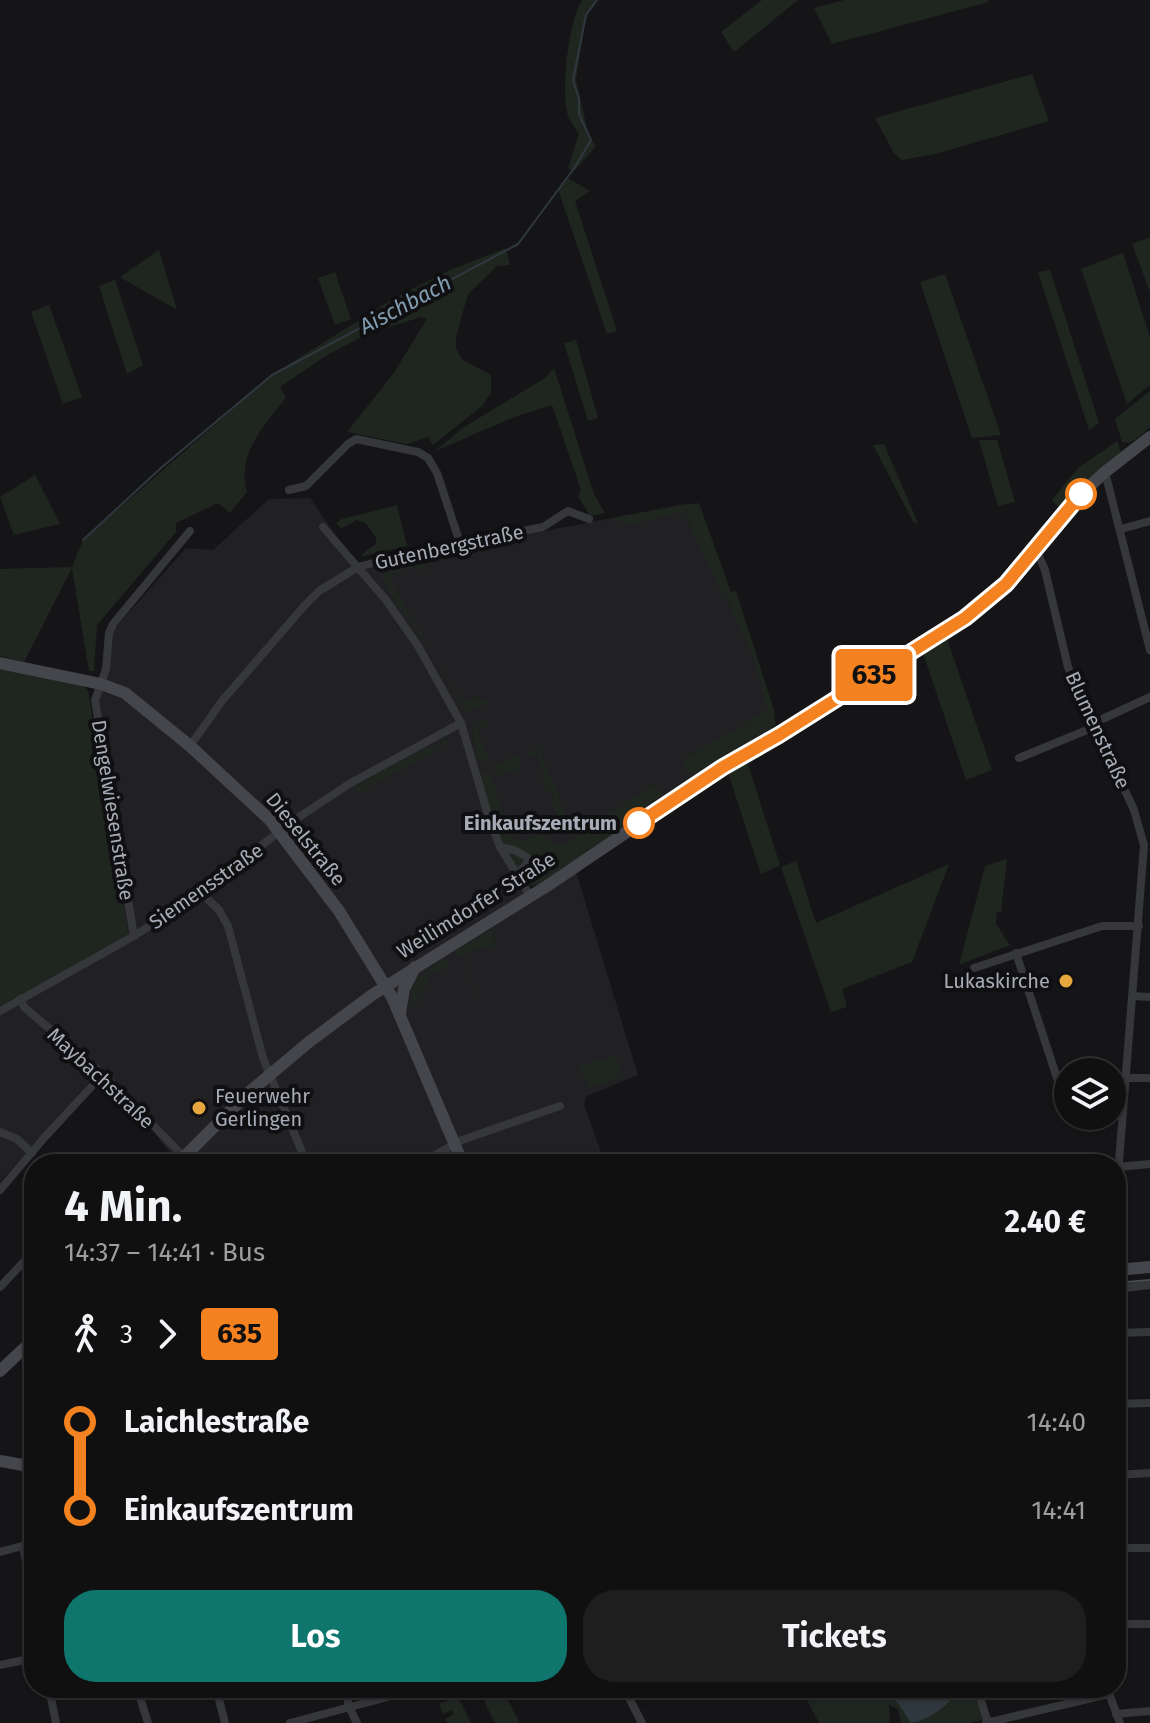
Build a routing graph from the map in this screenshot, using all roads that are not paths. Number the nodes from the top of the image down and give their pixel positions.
1 (1150, 437) edge
2 (1105, 472) junction
3 (289, 490) dead end
4 (589, 519) dead end
5 (1150, 521) edge
6 (323, 527) dead end
7 (1121, 529) junction
8 (190, 531) dead end
9 (460, 543) junction
10 (1033, 551) junction
11 (358, 567) junction
12 (1150, 650) edge
13 (0, 663) edge
14 (101, 684) junction
15 (1150, 697) edge
16 (1096, 722) junction
17 (461, 723) junction
18 (190, 746) junction
19 (1019, 758) dead end
20 (280, 833) junction
21 (500, 847) junction
22 (516, 875) junction
23 (201, 893) junction
24 (531, 897) junction
25 (1149, 922) edge
26 (1139, 924) junction
27 (134, 936) junction
28 (1016, 953) junction
29 (415, 967) junction
30 (974, 968) dead end
31 (385, 986) junction
32 (1133, 996) junction
33 (1150, 997) edge
34 (20, 999) junction
35 (0, 1011) edge
36 (400, 1013) junction
37 (1054, 1069) edge
38 (1126, 1069) edge
39 (103, 1074) junction
40 (270, 1074) junction
41 (1150, 1078) edge
42 (1126, 1079) edge
43 (560, 1106) dead end
44 (1121, 1130) edge
45 (0, 1132) edge
46 (453, 1144) junction
47 (32, 1153) joint
48 (175, 1154) edge
49 (186, 1154) edge
50 (303, 1154) edge
51 (436, 1154) edge
52 (458, 1154) edge
53 (1119, 1154) edge
54 (24, 1162) edge
55 (1150, 1164) edge
56 (1126, 1166) edge
57 (0, 1190) edge
58 (24, 1262) edge
59 (1150, 1267) edge
60 (1126, 1269) edge
61 (1150, 1285) edge
62 (0, 1287) edge
63 (1126, 1288) edge
64 (1150, 1332) edge
65 (1126, 1333) edge
66 (24, 1348) edge
67 (0, 1371) edge
68 (1150, 1403) edge
69 (1126, 1404) edge
70 (0, 1461) edge
71 (24, 1465) edge
72 (1150, 1473) edge
73 (1126, 1474) edge
74 (23, 1546) joint
75 (1126, 1548) edge
76 (1150, 1548) edge
77 (0, 1552) edge
78 (24, 1552) edge
79 (1126, 1624) edge
80 (1150, 1624) edge
81 (24, 1660) edge
82 (0, 1665) edge
83 (51, 1698) edge
84 (140, 1698) edge
85 (219, 1698) edge
86 (347, 1698) edge
87 (383, 1698) edge
88 (629, 1698) edge
89 (980, 1698) edge
90 (1082, 1698) edge
91 (1110, 1698) edge
92 (349, 1707) junction
93 (1150, 1711) edge
94 (1118, 1719) edge
95 (56, 1723) edge
96 (148, 1723) edge
97 (225, 1723) edge
98 (290, 1723) edge
99 (357, 1723) edge
100 (642, 1723) edge
101 (987, 1723) edge

1 - 2 main road, Weilimdorfer Straße
2 - 7 street
2 - 10 main road, Weilimdorfer Straße
3 - 9 street
4 - 9 street, Gutenbergstraße
5 - 7 street
6 - 11 street
7 - 12 street
8 - 14 street
9 - 11 street, Gutenbergstraße
10 - 16 street, Blumenstraße
10 - 24 main road, Weilimdorfer Straße
11 - 17 street
11 - 18 street, Gutenbergstraße
13 - 14 main road, Dieselstraße
14 - 18 main road, Dieselstraße
14 - 27 street, Dengelwiesenstraße
15 - 16 street
16 - 19 street
16 - 26 street, Blumenstraße
17 - 20 street, Siemensstraße
17 - 21 street
18 - 20 main road, Dieselstraße
20 - 23 street, Siemensstraße
20 - 31 main road, Dieselstraße
21 - 22 street
21 - 22 street
22 - 24 street
23 - 27 street, Siemensstraße
23 - 40 street
24 - 29 main road, Weilimdorfer Straße
25 - 26 street
26 - 28 street
26 - 32 street, Blumenstraße
27 - 34 street, Siemensstraße
28 - 30 street
28 - 37 street
29 - 31 main road, Weilimdorfer Straße
29 - 36 main road
31 - 36 main road, Dieselstraße
31 - 40 main road, Weilimdorfer Straße
32 - 33 street
32 - 38 street, Blumenstraße
34 - 35 street, Siemensstraße
34 - 39 street, Maybachstraße
36 - 46 main road, Dieselstraße
39 - 47 street
39 - 48 street, Maybachstraße
40 - 49 main road, Weilimdorfer Straße
40 - 50 street
41 - 42 street
43 - 46 street
44 - 53 street, Blumenstraße
45 - 47 street
46 - 51 street
46 - 52 main road, Dieselstraße
54 - 57 street
55 - 56 street
58 - 62 street
59 - 60 main road
61 - 63 street
64 - 65 street
66 - 67 main road
68 - 69 street
70 - 71 main road
72 - 73 street
74 - 77 street
74 - 78 street
75 - 76 street
79 - 80 street
81 - 82 street
83 - 95 street
84 - 96 street
85 - 97 street
86 - 92 street
87 - 92 street
88 - 100 street
89 - 101 street
90 - 101 street
91 - 94 street
92 - 98 street
92 - 99 street
93 - 94 street

